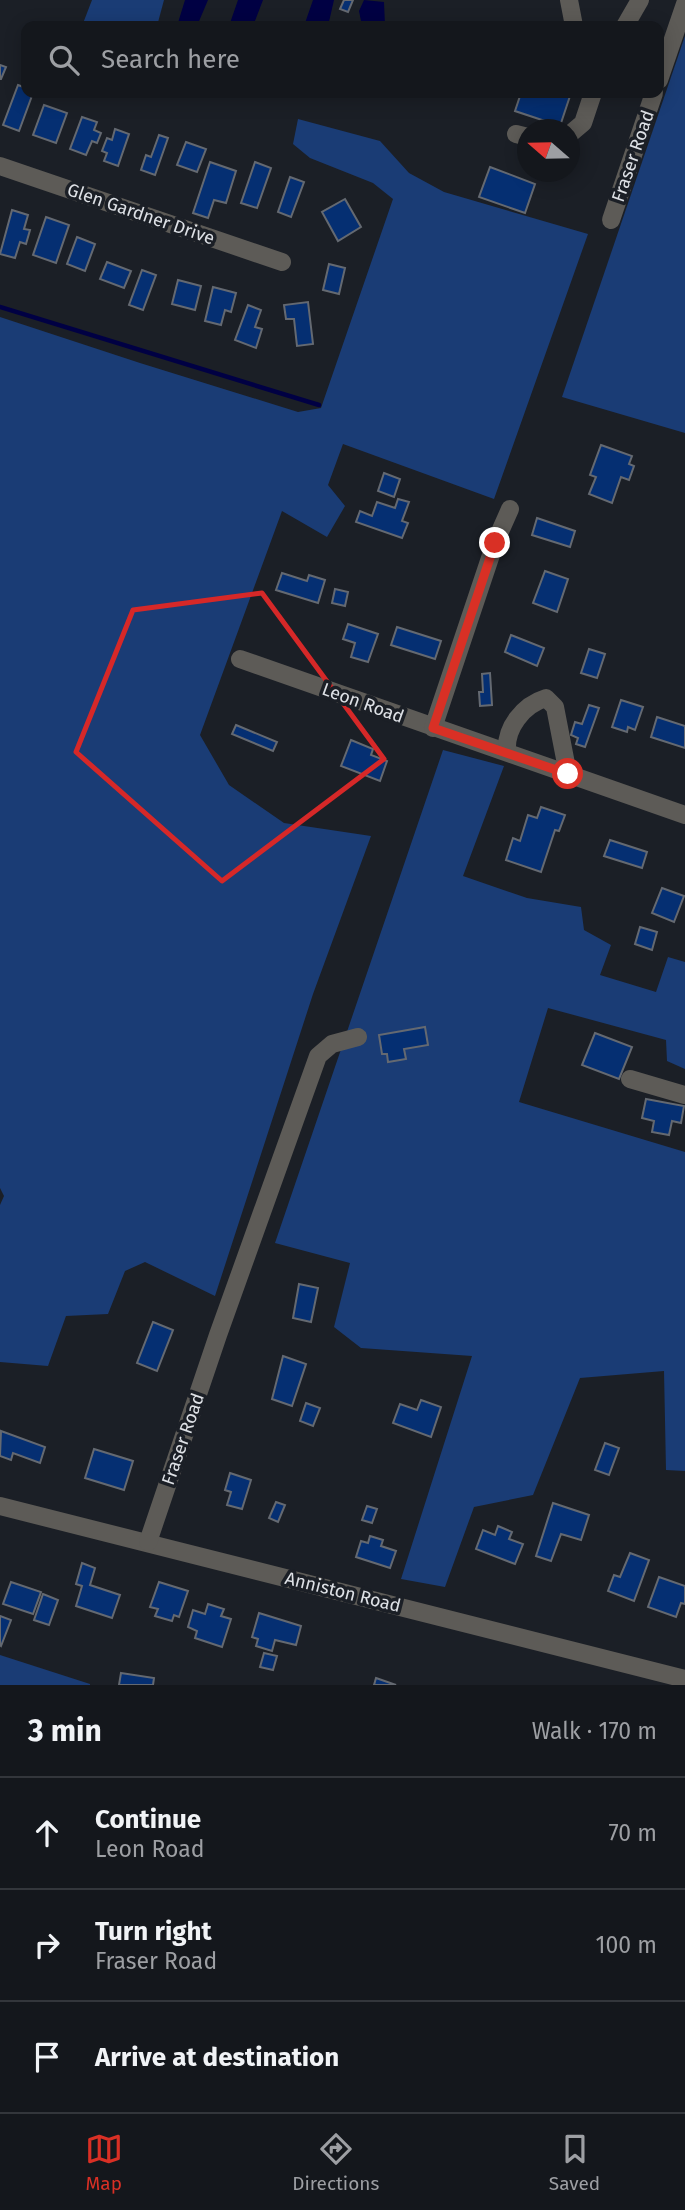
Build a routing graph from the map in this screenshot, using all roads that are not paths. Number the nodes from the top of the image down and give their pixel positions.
1 (569, 0) edge
2 (640, 0) edge
3 (685, 4) edge
4 (573, 21) edge
5 (628, 21) edge
6 (664, 65) edge
7 (591, 98) edge
8 (652, 98) edge
9 (580, 125) edge
10 (0, 166) edge
11 (611, 220) dead end
12 (282, 262) dead end
13 (510, 509) dead end
14 (240, 659) dead end
15 (433, 728) junction
16 (507, 752) junction
17 (568, 774) junction
18 (685, 815) edge
19 (358, 1037) dead end
20 (630, 1079) dead end
21 (685, 1095) edge
22 (0, 1506) edge
23 (148, 1542) junction
24 (685, 1679) edge

1 - 4 street
2 - 5 street
3 - 6 street
7 - 9 street
8 - 11 street, Fraser Road
10 - 12 street, Glen Gardner Drive
13 - 15 street
14 - 15 street, Leon Road
15 - 16 street, Leon Road
16 - 17 street, Leon Road
16 - 17 street
17 - 18 street, Leon Road
19 - 23 street, Fraser Road
20 - 21 street
22 - 23 street, Anniston Road
23 - 24 street, Anniston Road

